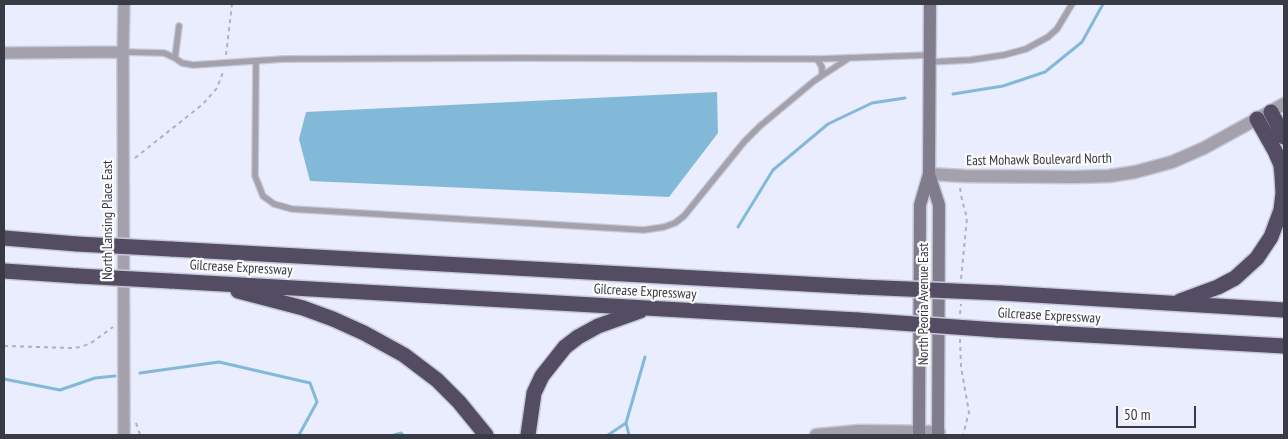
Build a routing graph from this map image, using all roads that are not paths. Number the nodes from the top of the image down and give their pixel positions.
1 (124, 4) edge
2 (930, 4) edge
3 (1072, 4) edge
4 (178, 26) dead end
5 (123, 52) junction
6 (4, 53) edge
7 (850, 57) junction
8 (175, 58) junction
9 (930, 58) junction
10 (817, 59) junction
11 (256, 60) junction
12 (822, 75) junction
13 (1278, 108) edge
14 (1257, 119) junction
15 (1284, 137) edge
16 (929, 174) junction
17 (4, 238) edge
18 (4, 272) edge
19 (210, 283) junction
20 (1172, 304) junction
21 (647, 308) junction
22 (1284, 310) edge
23 (1284, 346) edge
24 (919, 433) edge
25 (938, 434) edge
26 (124, 435) edge
27 (486, 435) edge
28 (528, 435) edge
29 (816, 435) edge

1 - 5 street, North Lansing Place East
2 - 9 main road, North Peoria Avenue East
3 - 9 lane
4 - 8 lane
5 - 6 street
5 - 8 lane
5 - 26 street, North Lansing Place East
7 - 9 lane
7 - 10 lane
7 - 12 lane
8 - 11 lane
9 - 16 main road, North Peoria Avenue East
10 - 11 lane
10 - 12 lane
11 - 12 lane
13 - 14 street, East Mohawk Boulevard North
13 - 15 highway
14 - 16 street, East Mohawk Boulevard North
14 - 20 highway
16 - 24 main road, North Peoria Avenue East
16 - 25 main road, North Peoria Avenue East
17 - 20 highway, Gilcrease Expressway, bridge
18 - 19 highway, Gilcrease Expressway, bridge
19 - 21 highway, Gilcrease Expressway
19 - 27 highway
20 - 22 highway, Gilcrease Expressway
21 - 23 highway, Gilcrease Expressway, bridge
21 - 28 highway
24 - 25 street
24 - 29 street

